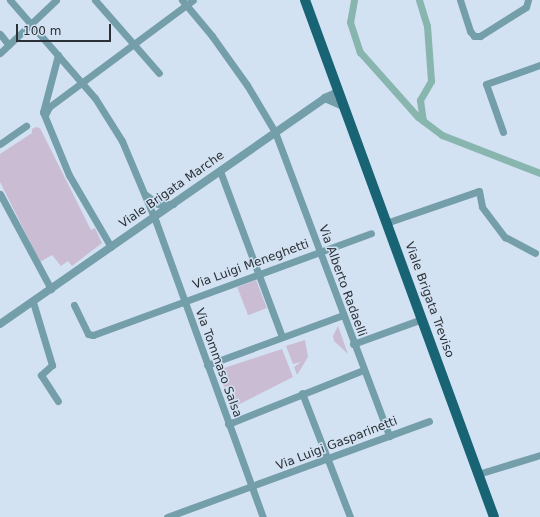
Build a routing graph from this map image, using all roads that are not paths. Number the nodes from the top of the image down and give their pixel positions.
1 (10, 0) edge
2 (56, 0) edge
3 (95, 0) edge
4 (193, 0) edge
5 (305, 0) edge
6 (460, 0) edge
7 (528, 0) edge
8 (184, 2) edge
9 (32, 25) junction
10 (0, 34) edge
11 (133, 44) junction
12 (9, 45) junction
13 (0, 53) edge
14 (58, 55) junction
15 (540, 66) edge
16 (159, 73) dead end
17 (82, 83) junction
18 (338, 92) junction
19 (325, 98) junction
20 (47, 106) junction
21 (343, 106) junction
22 (26, 126) dead end
23 (275, 132) junction
24 (504, 132) dead end
25 (0, 144) edge
26 (220, 171) junction
27 (145, 193) junction
28 (0, 194) edge
29 (173, 204) junction
30 (154, 217) junction
31 (386, 223) junction
32 (371, 233) dead end
33 (111, 247) junction
34 (320, 252) junction
35 (535, 253) dead end
36 (259, 274) junction
37 (51, 289) junction
38 (32, 302) junction
39 (183, 302) junction
40 (74, 304) dead end
41 (343, 315) junction
42 (422, 319) junction
43 (0, 324) edge
44 (282, 337) junction
45 (353, 344) junction
46 (207, 365) junction
47 (363, 370) junction
48 (302, 393) junction
49 (58, 401) dead end
50 (429, 421) dead end
51 (228, 424) junction
52 (389, 436) junction
53 (540, 454) edge
54 (327, 460) junction
55 (478, 474) junction
56 (252, 488) junction
57 (167, 517) edge
58 (263, 517) edge
59 (350, 517) edge
60 (494, 517) edge

1 - 9 street, Via Tommaso Salsa
2 - 9 street
3 - 11 street
4 - 8 street
5 - 18 main road, Viale Brigata Treviso
6 - 7 street
8 - 11 street
8 - 23 street, Via Alberto Radaelli
9 - 12 street
9 - 14 street, Via Tommaso Salsa
10 - 12 street
11 - 16 street
11 - 17 street
12 - 13 street
14 - 17 street, Via Tommaso Salsa
14 - 20 street
15 - 24 street
17 - 20 street
17 - 27 street, Via Tommaso Salsa
18 - 19 street, Viale Brigata Marche
18 - 21 main road, Viale Brigata Treviso
19 - 21 street
19 - 23 street, Viale Brigata Marche
20 - 33 street
21 - 31 main road, Viale Brigata Treviso
22 - 25 street
23 - 26 street, Viale Brigata Marche
23 - 34 street, Via Alberto Radaelli
26 - 29 street, Viale Brigata Marche
26 - 36 street
27 - 29 street
27 - 30 street, Via Tommaso Salsa
28 - 37 street
29 - 30 street, Viale Brigata Marche
30 - 33 street, Viale Brigata Marche
30 - 39 street, Via Tommaso Salsa
31 - 35 street
31 - 42 main road, Viale Brigata Treviso
32 - 34 street, Via Luigi Meneghetti
33 - 37 street, Viale Brigata Marche
34 - 36 street, Via Luigi Meneghetti
34 - 41 street, Via Alberto Radaelli
36 - 39 street, Via Luigi Meneghetti
36 - 44 street
37 - 38 street, Viale Brigata Marche
38 - 43 street, Viale Brigata Marche
38 - 49 street
39 - 40 street, Via Luigi Meneghetti
39 - 46 street, Via Tommaso Salsa
41 - 44 street
41 - 45 street, Via Alberto Radaelli
42 - 45 street
42 - 55 main road, Viale Brigata Treviso
44 - 46 street
45 - 47 street, Via Alberto Radaelli
46 - 51 street, Via Tommaso Salsa
47 - 48 street
47 - 52 street, Via Alberto Radaelli
48 - 51 street
48 - 54 street
50 - 52 street, Via Luigi Gasparinetti
51 - 56 street, Via Tommaso Salsa
52 - 54 street, Via Luigi Gasparinetti
53 - 55 street
54 - 56 street, Via Luigi Gasparinetti
54 - 59 street
55 - 60 main road, Viale Brigata Treviso
56 - 57 street, Via Luigi Gasparinetti
56 - 58 street, Via Tommaso Salsa

